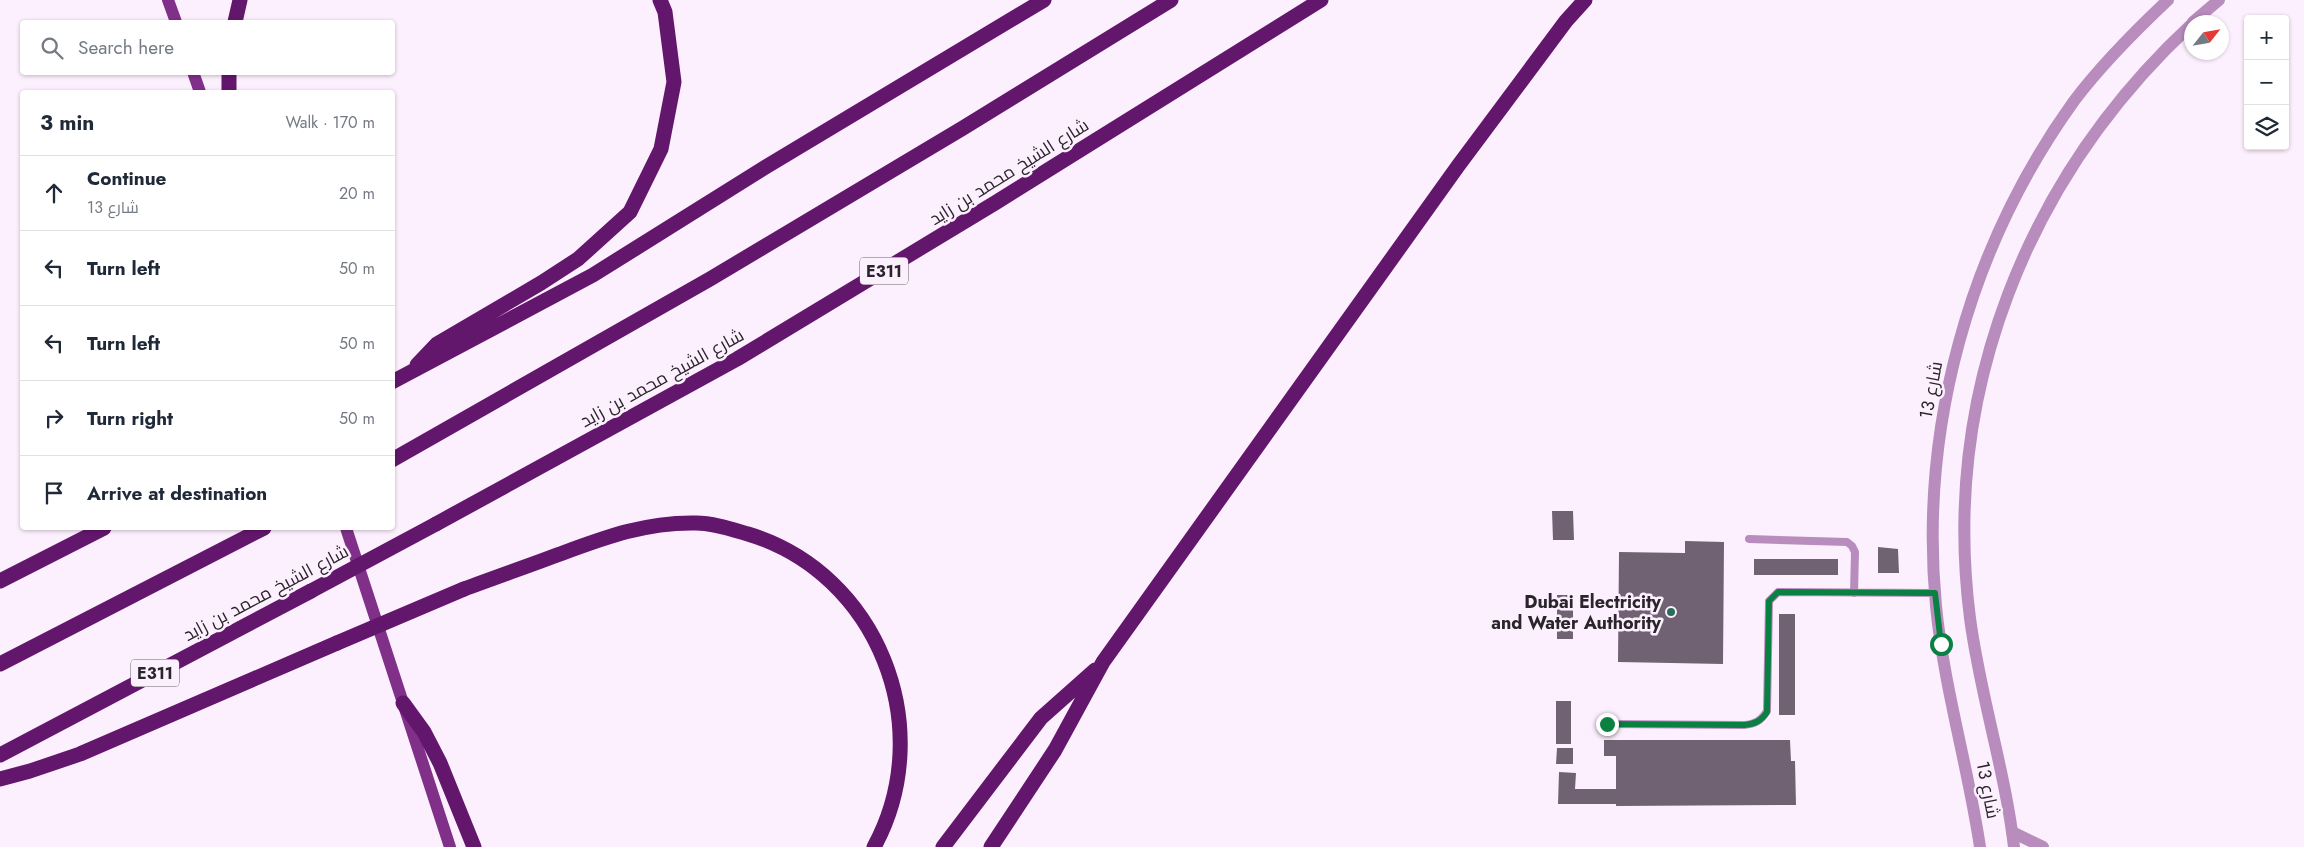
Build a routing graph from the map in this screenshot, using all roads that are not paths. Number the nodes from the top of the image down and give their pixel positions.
1 (168, 0) edge
2 (240, 0) edge
3 (660, 0) edge
4 (1044, 0) edge
5 (1171, 0) edge
6 (1321, 0) edge
7 (1585, 0) edge
8 (2168, 0) edge
9 (2219, 0) edge
10 (2201, 15) edge
11 (175, 20) edge
12 (235, 20) edge
13 (2184, 31) edge
14 (194, 75) edge
15 (229, 75) edge
16 (199, 90) edge
17 (229, 90) edge
18 (408, 375) junction
19 (395, 381) edge
20 (398, 456) edge
21 (100, 530) edge
22 (260, 530) edge
23 (347, 530) edge
24 (1749, 539) dead end
25 (0, 581) edge
26 (1854, 593) junction
27 (1935, 593) junction
28 (1103, 662) junction
29 (0, 664) edge
30 (403, 703) junction
31 (1607, 724) dead end
32 (0, 754) edge
33 (0, 778) edge
34 (2012, 832) junction
35 (450, 847) edge
36 (474, 847) edge
37 (874, 847) edge
38 (943, 847) edge
39 (991, 847) edge
40 (1980, 847) edge
41 (2014, 847) edge
42 (2043, 847) edge

1 - 11 main road
2 - 12 highway
3 - 18 highway
4 - 18 highway
5 - 20 highway
6 - 32 highway, شارع الشيخ محمد بن زايد / E311, bridge
7 - 28 highway
8 - 27 street, شارع 13
9 - 10 street, شارع 13
13 - 34 street, شارع 13
14 - 16 main road
15 - 17 highway
18 - 19 highway
21 - 25 highway
22 - 29 highway
23 - 30 main road
24 - 26 lane
26 - 27 lane
26 - 31 lane
27 - 40 street, شارع 13
28 - 38 highway
28 - 39 highway
30 - 35 main road
30 - 36 highway
33 - 37 highway, bridge
34 - 41 street, شارع 13
34 - 42 street

